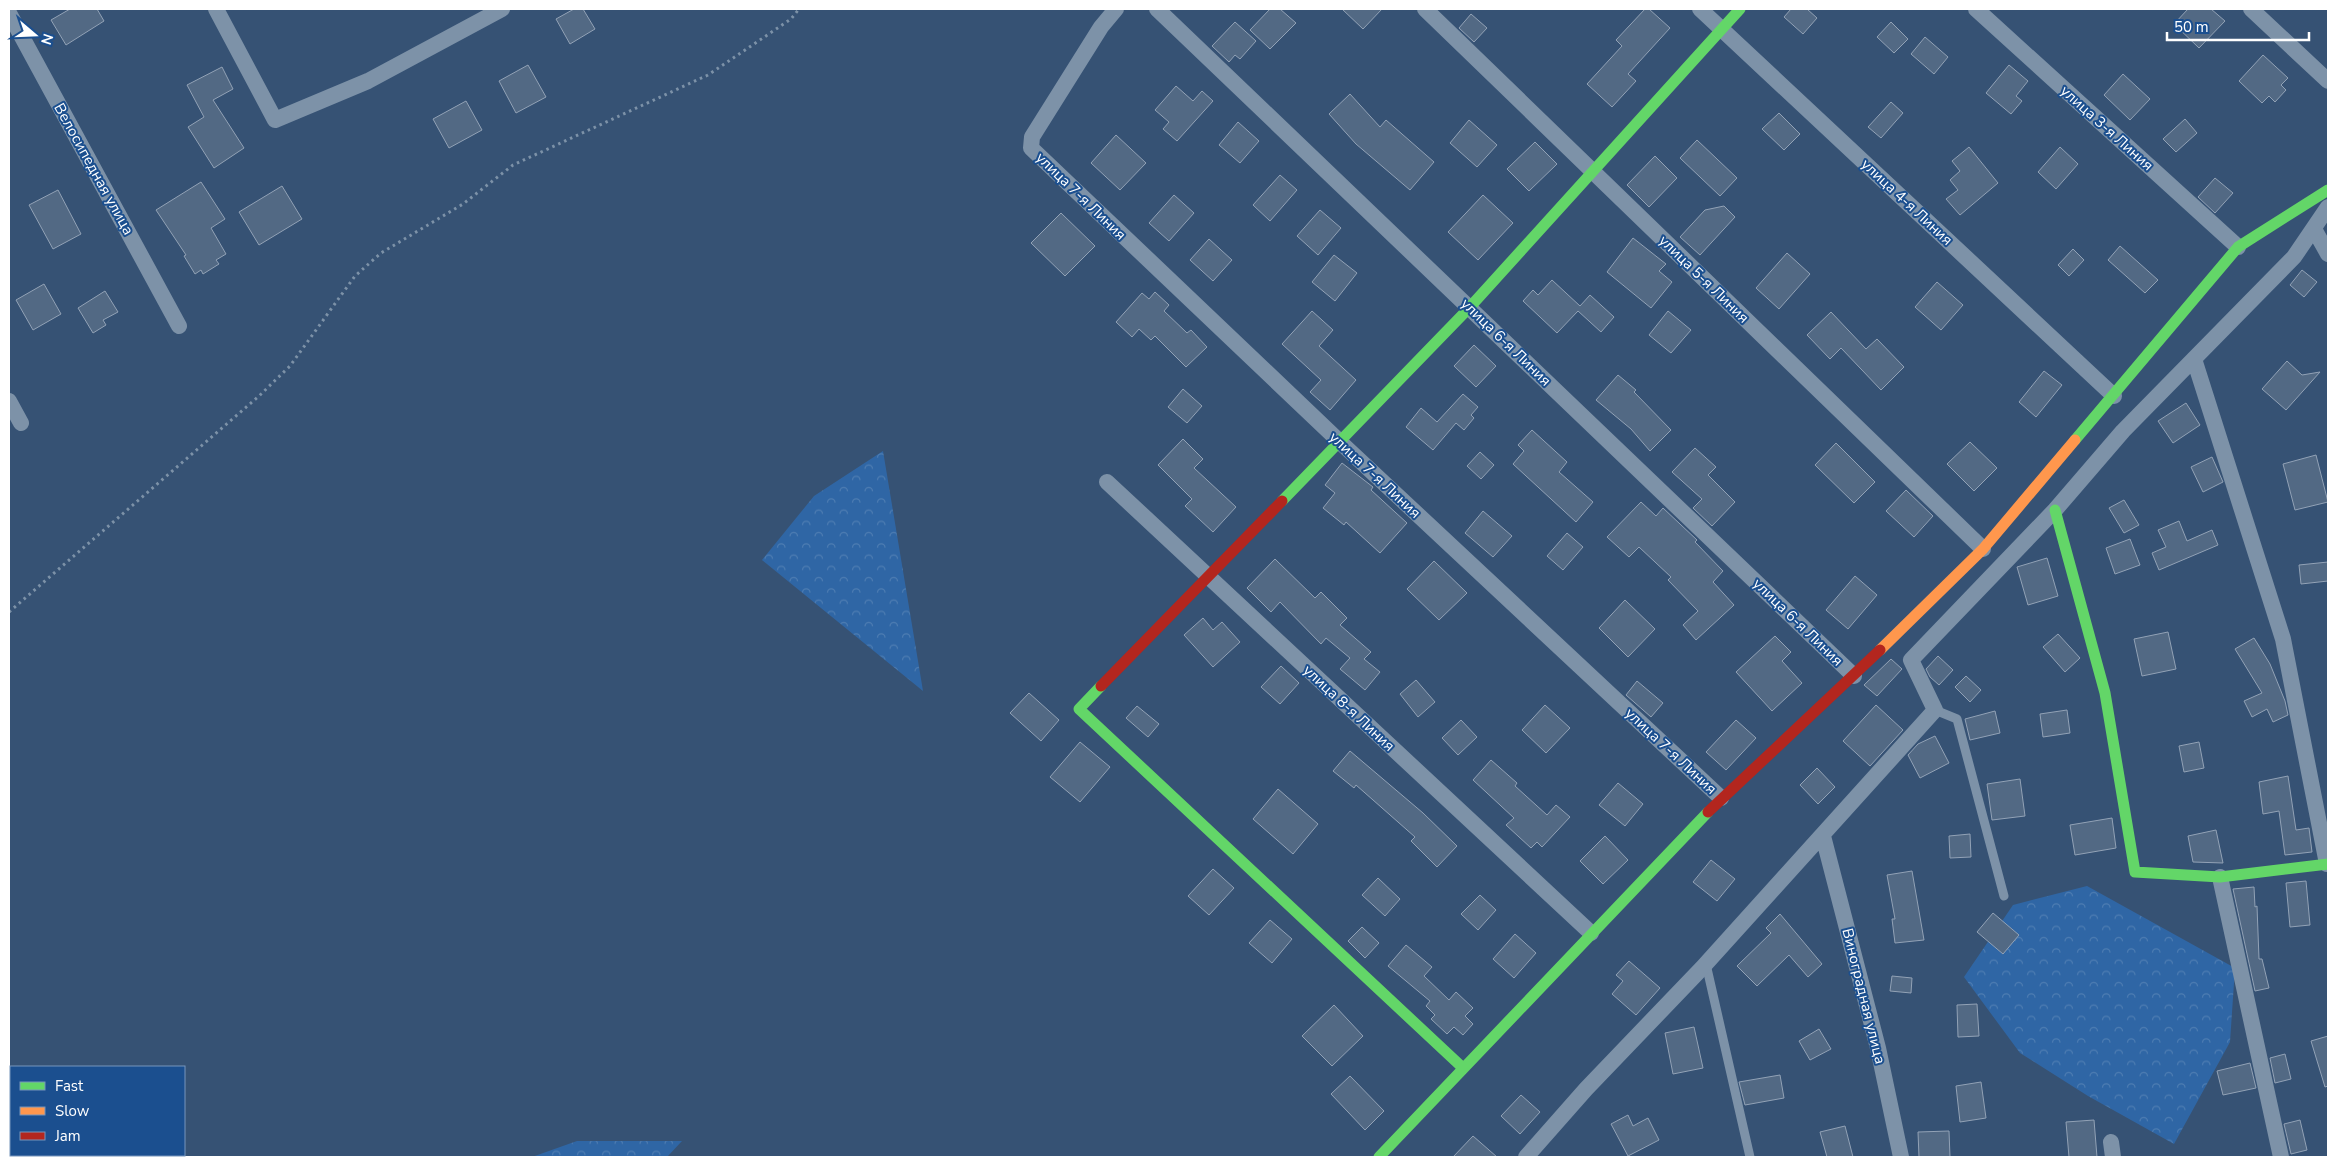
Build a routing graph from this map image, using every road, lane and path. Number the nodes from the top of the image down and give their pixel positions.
1 (216, 9) edge
2 (502, 9) edge
3 (799, 9) edge
4 (1116, 9) edge
5 (1157, 9) edge
6 (1425, 9) edge
7 (1700, 9) edge
8 (1740, 9) edge
9 (1976, 9) edge
10 (2251, 9) edge
11 (9, 13) edge
12 (1721, 28) junction
13 (2328, 81) edge
14 (1594, 172) junction
15 (2328, 190) edge
16 (2328, 207) edge
17 (2314, 229) junction
18 (2238, 247) junction
19 (2328, 254) edge
20 (1470, 307) junction
21 (179, 326) dead end
22 (2194, 360) junction
23 (2114, 396) junction
24 (9, 401) edge
25 (21, 423) dead end
26 (1340, 442) junction
27 (1107, 482) dead end
28 (2055, 510) junction
29 (1984, 549) junction
30 (1207, 576) junction
31 (9, 612) edge
32 (1854, 676) junction
33 (1935, 710) junction
34 (1721, 798) junction
35 (1823, 836) junction
36 (2328, 864) edge
37 (2220, 877) junction
38 (2004, 896) dead end
39 (1591, 933) junction
40 (1706, 964) junction
41 (1464, 1068) junction
42 (1379, 1157) edge
43 (1526, 1157) edge
44 (1750, 1157) edge
45 (1901, 1157) edge
46 (2281, 1157) edge

1 - 2 street
3 - 31 path
4 - 26 street, улица 7-я Линия
5 - 20 street, улица 6-я Линия
6 - 14 street, улица 5-я Линия
7 - 12 street, улица 4-я Линия
8 - 12 street
9 - 18 street, улица 3-я Линия
10 - 13 street
11 - 21 street, Велосипедная улица
12 - 14 street
12 - 23 street, улица 4-я Линия
14 - 20 street
14 - 29 street, улица 5-я Линия
15 - 18 street
16 - 17 street
17 - 19 street
17 - 22 street
18 - 23 street
20 - 26 street
20 - 32 street, улица 6-я Линия
22 - 28 street
22 - 36 street
23 - 29 street
24 - 25 street
26 - 30 street
26 - 34 street, улица 7-я Линия
27 - 30 street, улица 8-я Линия
28 - 33 street
28 - 37 street
29 - 32 street
30 - 39 street, улица 8-я Линия
30 - 41 street
32 - 34 street
33 - 35 street
33 - 38 lane
34 - 39 street
35 - 40 street
35 - 45 street, Виноградная улица
36 - 37 street
37 - 46 street
39 - 41 street
40 - 43 street
40 - 44 lane
41 - 42 street

